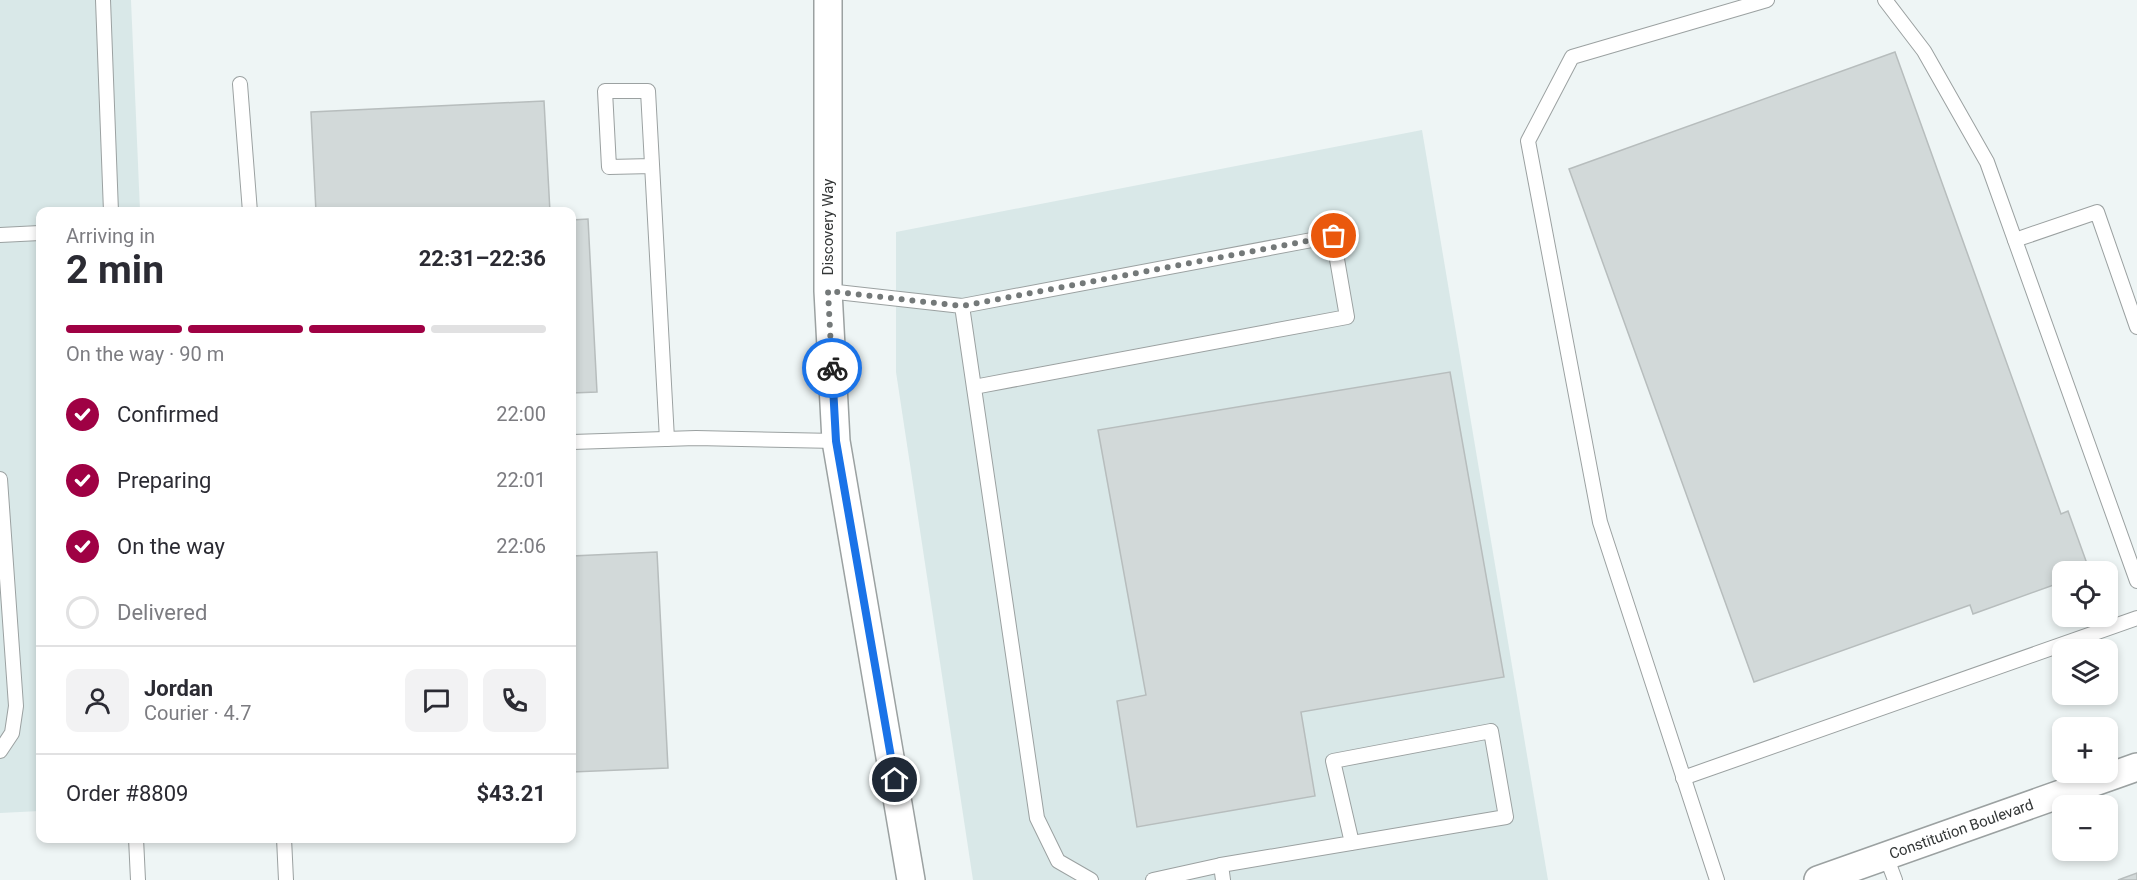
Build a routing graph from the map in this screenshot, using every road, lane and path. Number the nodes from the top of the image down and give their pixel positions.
1 (103, 0) edge
2 (828, 0) edge
3 (1767, 0) edge
4 (1885, 0) edge
5 (240, 84) dead end
6 (652, 166) junction
7 (111, 207) edge
8 (250, 207) edge
9 (36, 233) edge
10 (0, 235) edge
11 (2015, 240) junction
12 (828, 291) junction
13 (962, 306) junction
14 (2137, 327) edge
15 (974, 387) junction
16 (667, 439) junction
17 (836, 441) junction
18 (576, 442) edge
19 (0, 479) edge
20 (2137, 581) edge
21 (2137, 618) edge
22 (0, 752) edge
23 (2136, 771) edge
24 (1683, 778) junction
25 (136, 843) edge
26 (284, 843) edge
27 (1352, 843) junction
28 (1221, 865) junction
29 (1891, 868) edge
30 (138, 880) edge
31 (286, 880) edge
32 (911, 880) edge
33 (1091, 880) edge
34 (1153, 880) edge
35 (1223, 880) edge
36 (1717, 880) edge
37 (1818, 880) edge

1 - 7 lane
2 - 12 street, Discovery Way
3 - 24 lane
4 - 11 lane
5 - 8 lane
6 - 6 lane
6 - 16 lane
9 - 10 lane
11 - 14 lane
11 - 20 lane
12 - 13 lane
12 - 17 street, Discovery Way
13 - 15 lane
13 - 15 lane
15 - 33 lane
16 - 17 lane
16 - 18 lane
17 - 32 street, Discovery Way
19 - 22 lane
21 - 24 lane
23 - 29 street, Constitution Boulevard
24 - 36 lane
25 - 30 lane
26 - 31 lane
27 - 27 lane
27 - 28 lane
28 - 34 lane
28 - 35 lane
29 - 37 street, Constitution Boulevard

